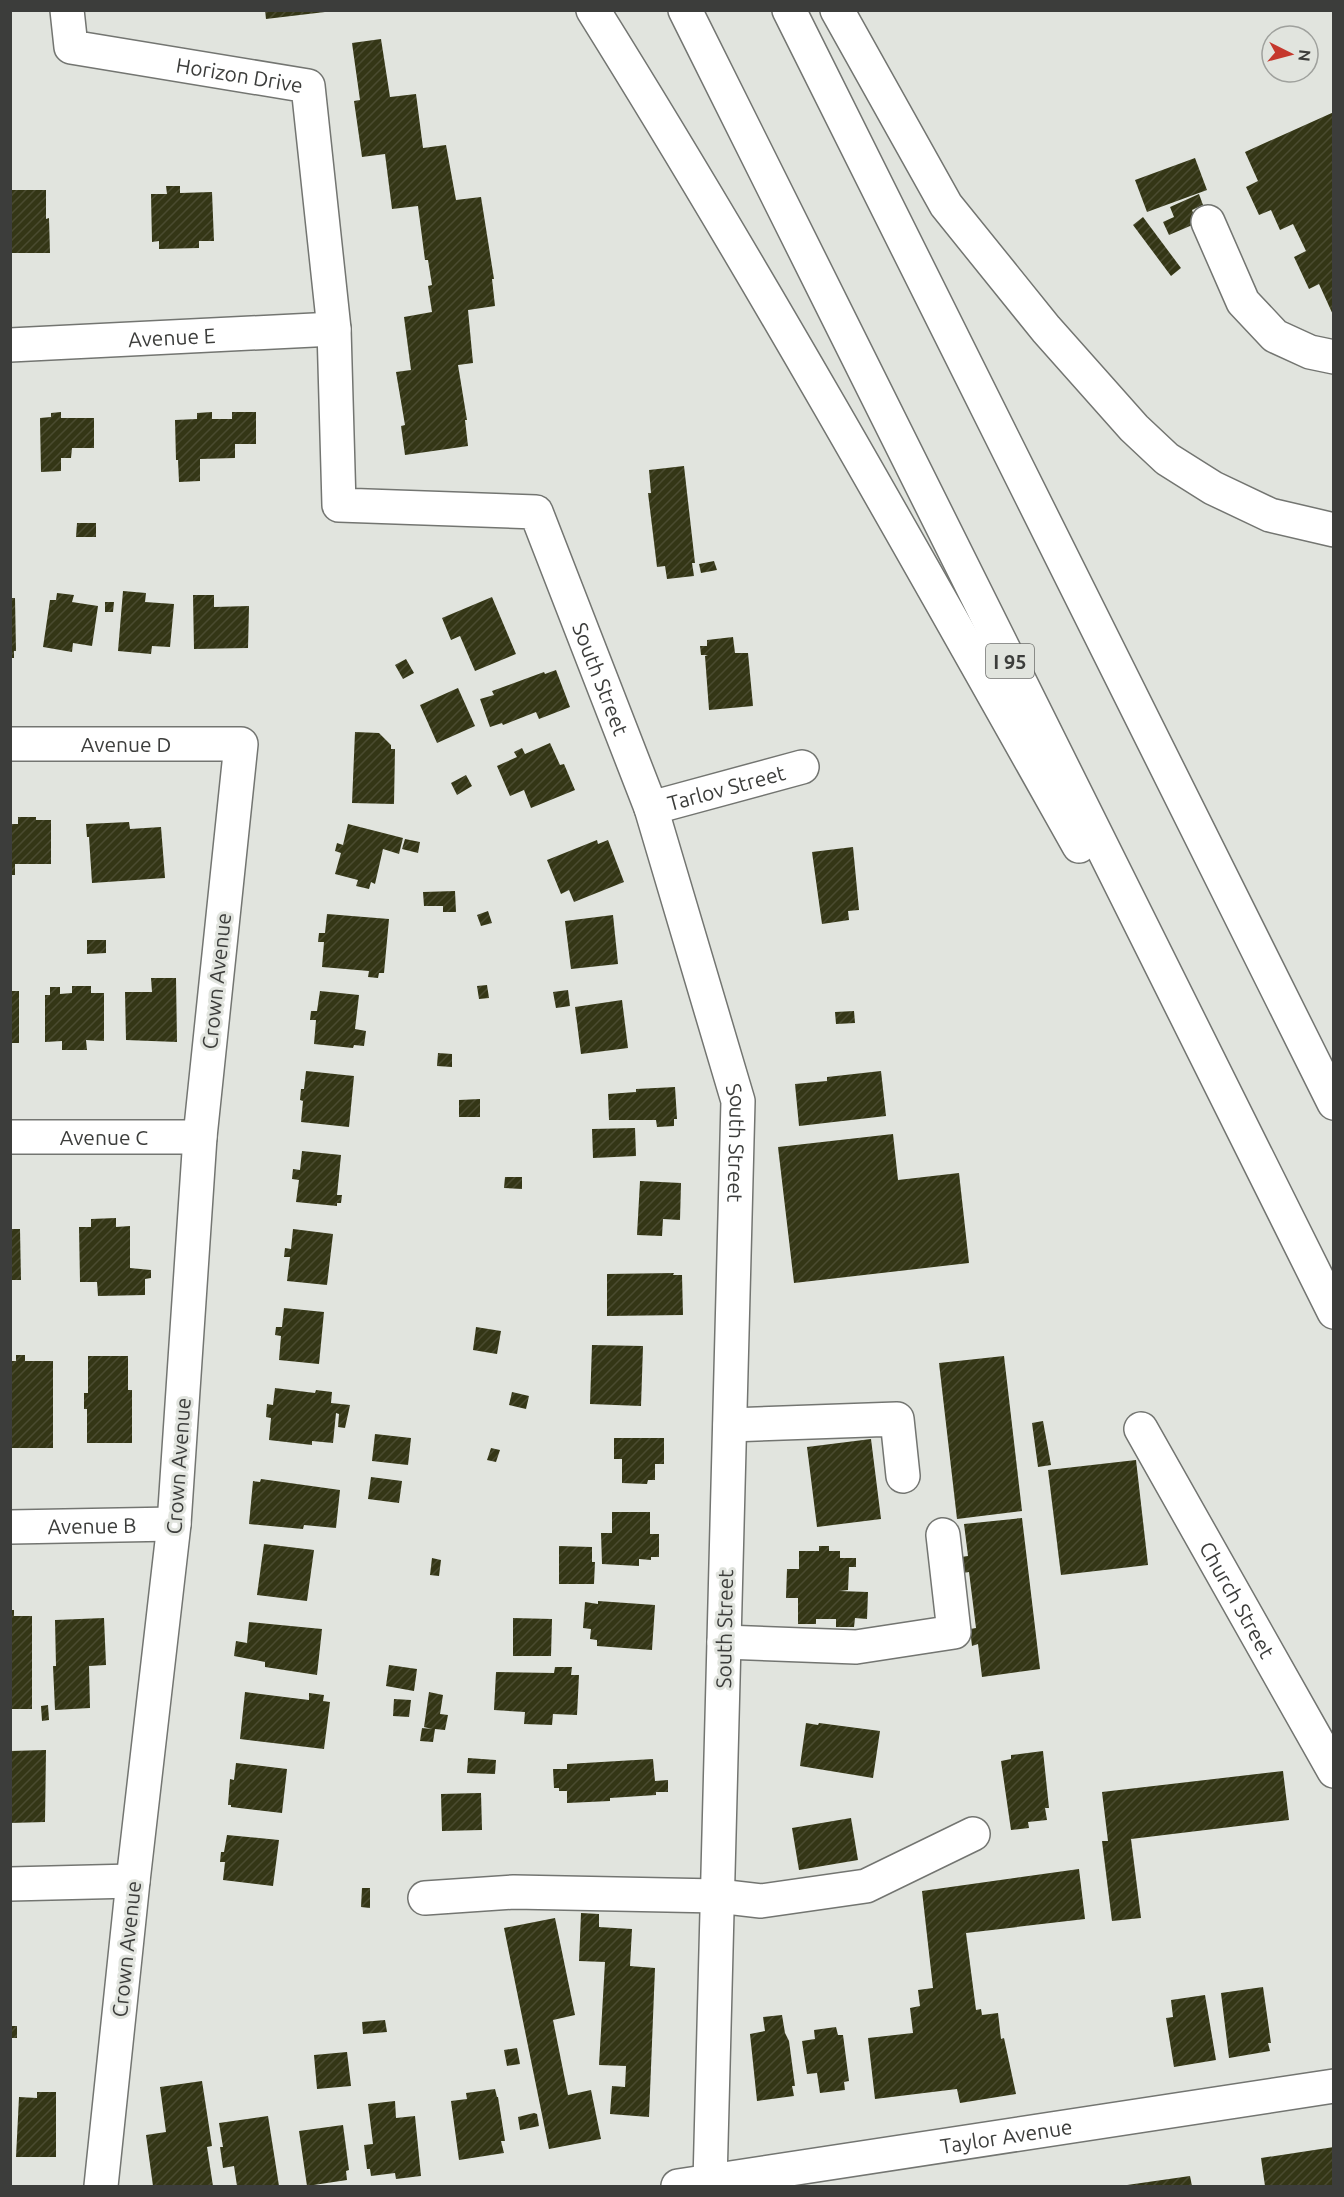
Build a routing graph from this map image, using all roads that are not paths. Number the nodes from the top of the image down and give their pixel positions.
1 (67, 10) edge
2 (592, 10) edge
3 (686, 10) edge
4 (789, 10) edge
5 (837, 10) edge
6 (1208, 222) dead end
7 (334, 329) junction
8 (10, 345) edge
9 (1334, 357) edge
10 (1334, 530) edge
11 (10, 744) edge
12 (241, 744) joint
13 (802, 767) dead end
14 (651, 808) junction
15 (1334, 1102) edge
16 (10, 1137) edge
17 (200, 1137) junction
18 (1282, 1210) junction
19 (1334, 1312) edge
20 (730, 1425) junction
21 (1141, 1429) dead end
22 (903, 1476) dead end
23 (174, 1524) junction
24 (10, 1527) edge
25 (944, 1535) dead end
26 (724, 1642) junction
27 (1334, 1771) edge
28 (973, 1834) dead end
29 (133, 1881) junction
30 (10, 1884) edge
31 (718, 1896) junction
32 (425, 1898) dead end
33 (1334, 2086) edge
34 (710, 2182) junction
35 (101, 2187) edge
36 (678, 2187) edge

1 - 7 main road, Horizon Drive
2 - 18 main road
3 - 18 main road, I 95
4 - 15 main road
5 - 10 main road
6 - 9 main road
7 - 8 main road, Avenue E
7 - 14 main road, South Street
11 - 12 main road, Avenue D
12 - 17 main road, Crown Avenue
13 - 14 main road, Tarlov Street
14 - 20 main road, South Street
16 - 17 main road, Avenue C
17 - 23 main road, Crown Avenue
18 - 19 main road, I 95
20 - 22 main road
20 - 26 main road, South Street
21 - 27 main road, Church Street
23 - 24 main road, Avenue B
23 - 29 main road, Crown Avenue
25 - 26 main road
26 - 31 main road, South Street
28 - 31 main road
29 - 30 main road
29 - 35 main road, Crown Avenue
31 - 32 main road
31 - 34 main road, South Street
33 - 34 main road, Taylor Avenue
34 - 36 main road, Taylor Avenue

